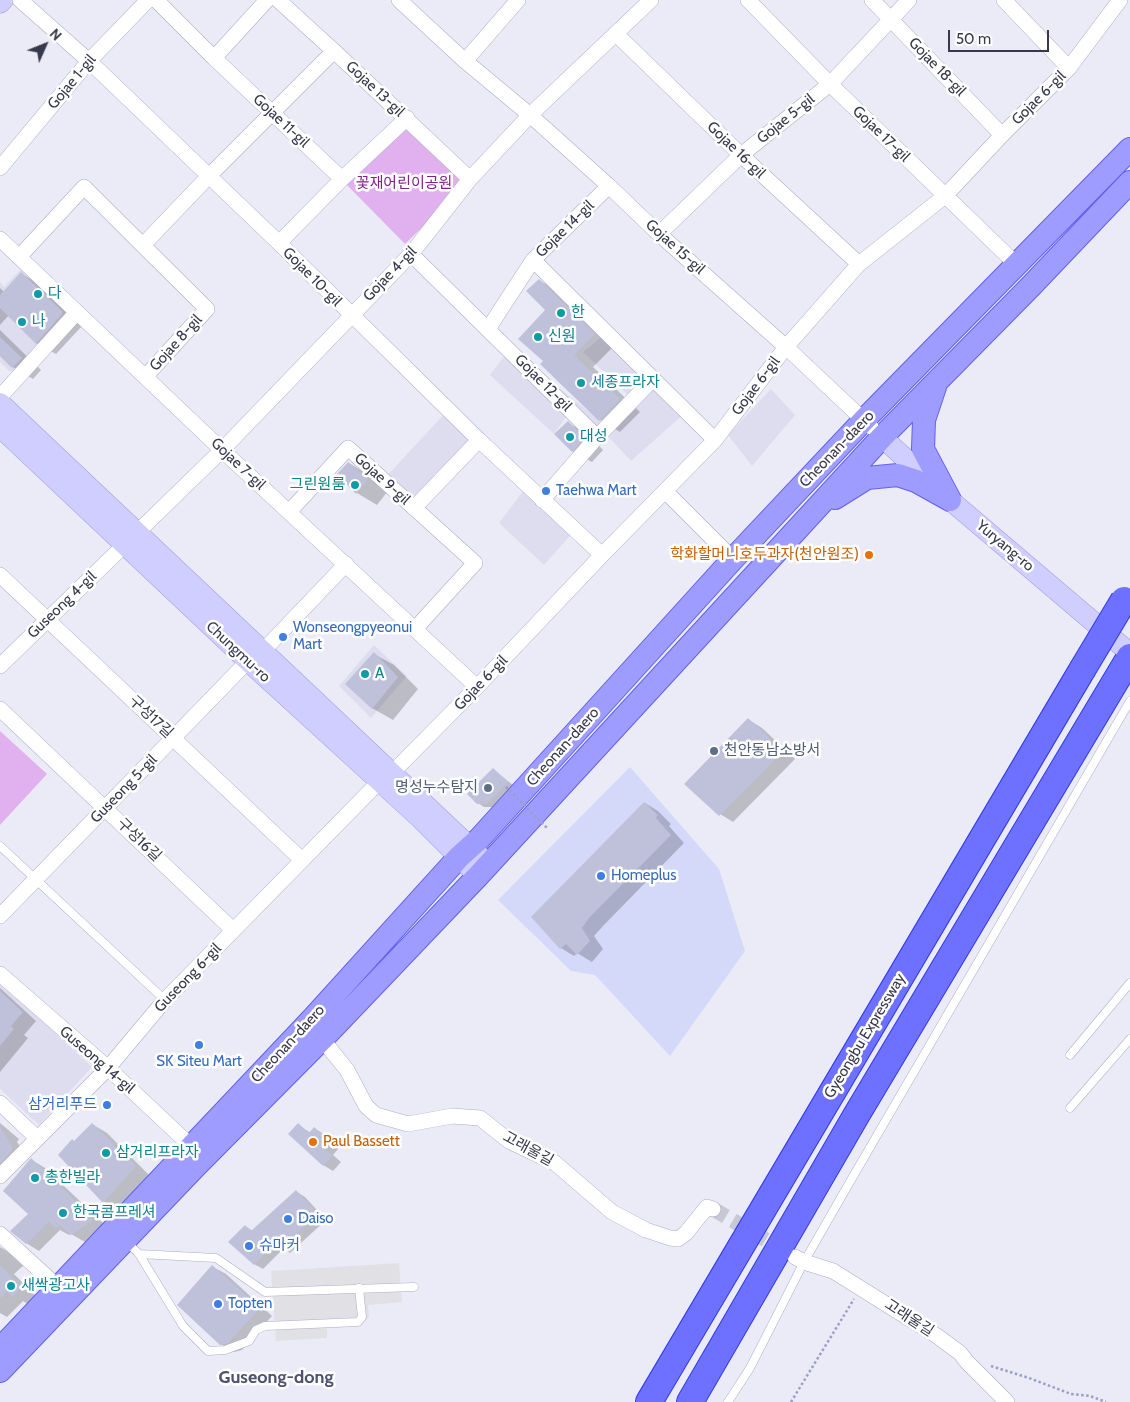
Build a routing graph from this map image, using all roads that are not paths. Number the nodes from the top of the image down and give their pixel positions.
1 (20, 0) edge
2 (148, 0) edge
3 (156, 0) edge
4 (267, 0) edge
5 (278, 0) edge
6 (399, 0) edge
7 (518, 0) edge
8 (651, 0) edge
9 (748, 0) edge
10 (872, 0) edge
11 (909, 0) edge
12 (1004, 0) edge
13 (1120, 0) edge
14 (891, 20) junction
15 (616, 34) junction
16 (334, 51) junction
17 (214, 58) junction
18 (89, 61) junction
19 (465, 61) junction
20 (1069, 68) junction
21 (830, 84) junction
22 (272, 113) junction
23 (530, 115) junction
24 (407, 118) junction
25 (1002, 134) junction
26 (1130, 148) edge
27 (740, 155) junction
28 (0, 168) edge
29 (209, 176) junction
30 (342, 179) junction
31 (470, 179) junction
32 (1130, 182) edge
33 (609, 186) junction
34 (945, 196) junction
35 (659, 234) junction
36 (0, 239) edge
37 (279, 243) junction
38 (143, 245) junction
39 (411, 254) junction
40 (19, 257) junction
41 (533, 260) junction
42 (859, 264) junction
43 (1017, 265) junction
44 (77, 312) junction
45 (351, 315) junction
46 (488, 329) junction
47 (786, 347) junction
48 (145, 377) junction
49 (652, 380) junction
50 (937, 382) junction
51 (0, 397) edge
52 (0, 403) edge
53 (864, 420) junction
54 (0, 427) edge
55 (597, 437) junction
56 (882, 437) junction
57 (479, 440) junction
58 (715, 440) junction
59 (222, 450) junction
60 (665, 491) junction
61 (542, 500) junction
62 (950, 500) junction
63 (414, 508) junction
64 (813, 511) junction
65 (288, 512) junction
66 (130, 538) junction
67 (602, 555) junction
68 (733, 559) junction
69 (346, 564) junction
70 (0, 575) edge
71 (1127, 594) edge
72 (48, 619) junction
73 (415, 629) junction
74 (1130, 653) edge
75 (255, 656) junction
76 (1130, 657) edge
77 (0, 666) edge
78 (477, 687) junction
79 (1119, 698) edge
80 (0, 709) edge
81 (173, 738) junction
82 (385, 778) junction
83 (105, 808) junction
84 (0, 846) edge
85 (465, 852) junction
86 (302, 860) junction
87 (483, 870) junction
88 (36, 880) junction
89 (0, 916) edge
90 (233, 930) junction
91 (0, 974) edge
92 (1130, 983) edge
93 (165, 1000) junction
94 (322, 1039) junction
95 (1130, 1039) edge
96 (1070, 1055) dead end
97 (108, 1068) junction
98 (0, 1103) edge
99 (1070, 1108) dead end
100 (37, 1138) junction
101 (192, 1147) junction
102 (0, 1176) edge
103 (713, 1209) dead end
104 (0, 1234) edge
105 (132, 1248) junction
106 (799, 1260) junction
107 (414, 1287) dead end
108 (59, 1288) junction
109 (360, 1288) junction
110 (0, 1349) edge
111 (0, 1371) edge
112 (649, 1402) edge
113 (690, 1402) edge
114 (728, 1402) edge
115 (1007, 1402) edge

1 - 18 street, Gojae 10-gil
2 - 18 street, Gojae 1-gil
3 - 17 street, Gojae 11-gil
4 - 17 street
5 - 16 street, Gojae 13-gil
6 - 19 street, Gojae 15-gil
7 - 19 street
8 - 15 street, Gojae 4-gil
9 - 21 street, Gojae 17-gil
10 - 14 street, Gojae 18-gil
11 - 14 street, Gojae 5-gil
12 - 20 street
13 - 20 street, Gojae 6-gil
14 - 21 street, Gojae 5-gil
14 - 25 street, Gojae 18-gil
15 - 23 street, Gojae 4-gil
15 - 27 street, Gojae 16-gil
16 - 22 street
16 - 24 street, Gojae 13-gil
17 - 22 street, Gojae 11-gil
18 - 28 street, Gojae 1-gil
18 - 29 street, Gojae 10-gil
19 - 23 street, Gojae 15-gil
20 - 25 street, Gojae 6-gil
21 - 27 street, Gojae 5-gil
21 - 34 street, Gojae 17-gil
22 - 29 street
22 - 30 street, Gojae 11-gil
23 - 31 street, Gojae 4-gil
23 - 33 street, Gojae 15-gil
24 - 30 street
24 - 31 street, Gojae 13-gil
25 - 34 street, Gojae 6-gil
26 - 43 main road, Cheonan-daero
27 - 35 street, Gojae 5-gil
27 - 42 street, Gojae 16-gil
29 - 37 street, Gojae 10-gil
29 - 38 street
30 - 37 street
31 - 39 street, Gojae 4-gil
32 - 50 main road, Cheonan-daero
33 - 35 street, Gojae 15-gil
33 - 41 street, Gojae 14-gil
34 - 42 street, Gojae 6-gil
34 - 43 street, Gojae 17-gil
35 - 47 street, Gojae 15-gil
36 - 40 street, Gojae 7-gil
37 - 45 street, Gojae 10-gil
38 - 40 street, Gojae 8-gil
38 - 48 street, Gojae 8-gil
39 - 45 street, Gojae 4-gil
39 - 46 street, Gojae 12-gil
40 - 44 street, Gojae 7-gil
41 - 46 street
41 - 49 street, Gojae 14-gil
42 - 47 street, Gojae 6-gil
43 - 53 main road, Cheonan-daero
44 - 48 street, Gojae 7-gil
44 - 51 street
45 - 57 street, Gojae 10-gil
45 - 59 street, Gojae 4-gil
46 - 55 street, Gojae 12-gil
47 - 53 street, Gojae 15-gil
47 - 58 street, Gojae 6-gil
48 - 59 street, Gojae 7-gil
49 - 55 street
49 - 58 street, Gojae 14-gil
50 - 56 main road, Cheonan-daero
50 - 62 main road
52 - 66 main road, Chungmu-ro
53 - 56 street, Gojae 15-gil
53 - 68 main road, Cheonan-daero
54 - 66 main road, Chungmu-ro
55 - 61 street
56 - 62 main road, Yuryang-ro
56 - 64 main road, Cheonan-daero
57 - 61 street, Gojae 10-gil
57 - 63 street, Gojae 9-gil
58 - 60 street, Gojae 6-gil
59 - 65 street, Gojae 7-gil
59 - 66 street, Gojae 4-gil
60 - 67 street, Gojae 6-gil
60 - 68 street
61 - 67 street, Gojae 10-gil
62 - 64 main road
62 - 74 main road, Yuryang-ro
63 - 65 street, Gojae 9-gil
63 - 73 street, Gojae 9-gil
64 - 87 main road, Cheonan-daero
65 - 69 street, Gojae 7-gil
66 - 72 street, Guseong 4-gil
66 - 75 main road, Chungmu-ro
67 - 78 street, Gojae 6-gil
68 - 85 main road, Cheonan-daero
69 - 73 street, Gojae 7-gil
69 - 75 street, Chungmu-ro
70 - 72 street, 구성17길
71 - 112 highway, Gyeongbu Expressway, bridge
72 - 77 street, Guseong 4-gil
72 - 81 street, 구성17길
73 - 78 street, Gojae 7-gil
75 - 81 street, Guseong 5-gil
75 - 82 main road, Chungmu-ro
76 - 79 highway
78 - 82 street, Gojae 6-gil
79 - 106 lane
79 - 113 highway
80 - 83 street, 구성16길
81 - 83 street, Guseong 5-gil
81 - 86 street, 구성17길
82 - 85 main road, Chungmu-ro
82 - 86 street, Guseong 6-gil
83 - 88 street, Guseong 5-gil
83 - 90 street, 구성16길
84 - 88 lane
85 - 87 main road, Chungmu-ro
85 - 101 main road, Cheonan-daero
86 - 90 street, Guseong 6-gil
87 - 94 main road, Cheonan-daero
88 - 89 street, Guseong 5-gil
88 - 93 lane
90 - 93 street, Guseong 6-gil
91 - 97 street, Guseong 14-gil
92 - 96 lane
93 - 97 street, Guseong 6-gil
94 - 103 street, 고래울길
94 - 105 main road, Cheonan-daero
95 - 99 lane
97 - 100 street, Guseong 6-gil
97 - 101 street, Guseong 14-gil
98 - 100 street
100 - 102 street, Guseong 6-gil
101 - 108 main road, Cheonan-daero
104 - 108 street
105 - 109 lane
105 - 109 lane
105 - 111 main road, Cheonan-daero
106 - 114 lane
106 - 115 street, 고래울길
107 - 109 lane
108 - 110 main road, Cheonan-daero

